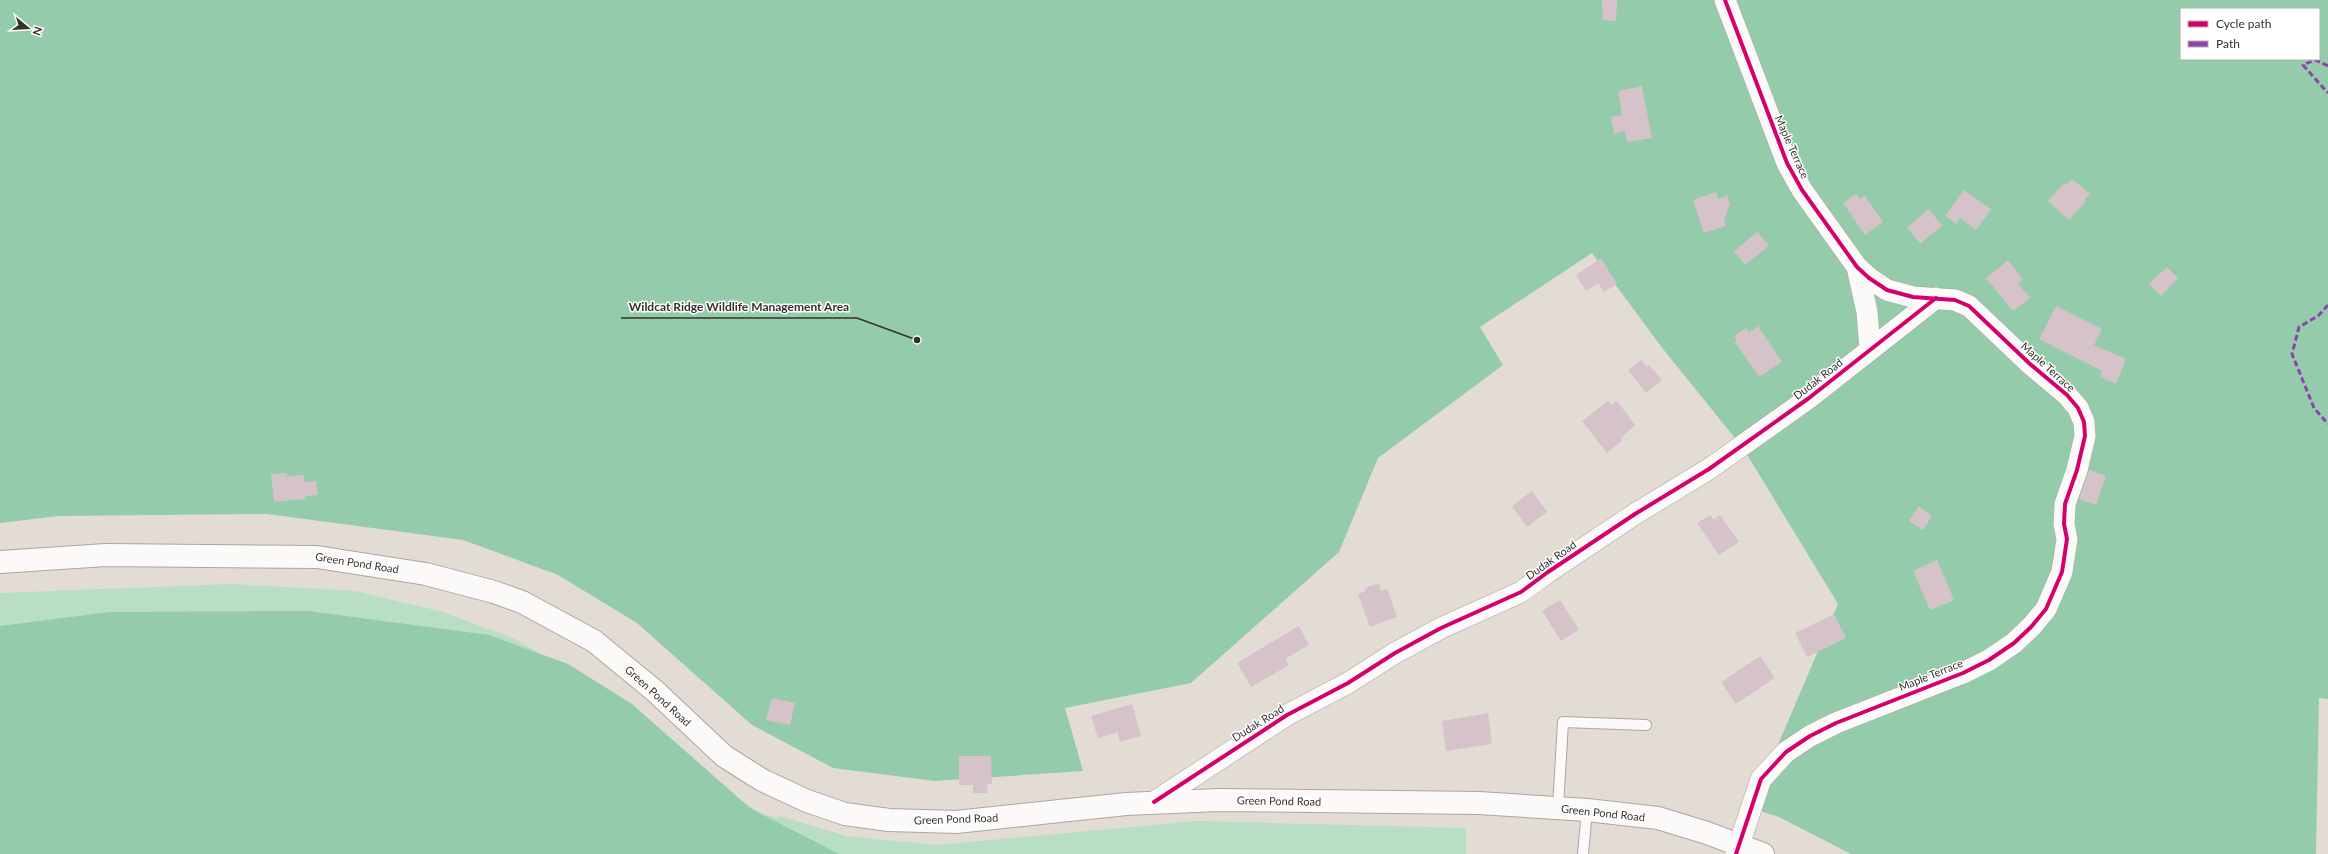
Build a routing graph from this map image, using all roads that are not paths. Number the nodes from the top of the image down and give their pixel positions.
1 (1725, 0) edge
2 (1857, 266) junction
3 (1936, 298) junction
4 (1870, 349) junction
5 (0, 562) edge
6 (1646, 725) dead end
7 (1154, 802) junction
8 (1558, 808) junction
9 (1587, 810) junction
10 (1737, 849) edge
11 (1583, 854) edge
12 (1763, 854) edge

1 - 2 street, Maple Terrace
2 - 3 street, Maple Terrace
2 - 4 street
3 - 4 street, Dudak Road
3 - 10 street, Maple Terrace
4 - 7 street, Dudak Road
5 - 7 main road, Green Pond Road
6 - 8 lane
7 - 8 main road, Green Pond Road
8 - 9 main road, Green Pond Road
9 - 10 main road, Green Pond Road
9 - 11 lane
10 - 12 main road, Green Pond Road

